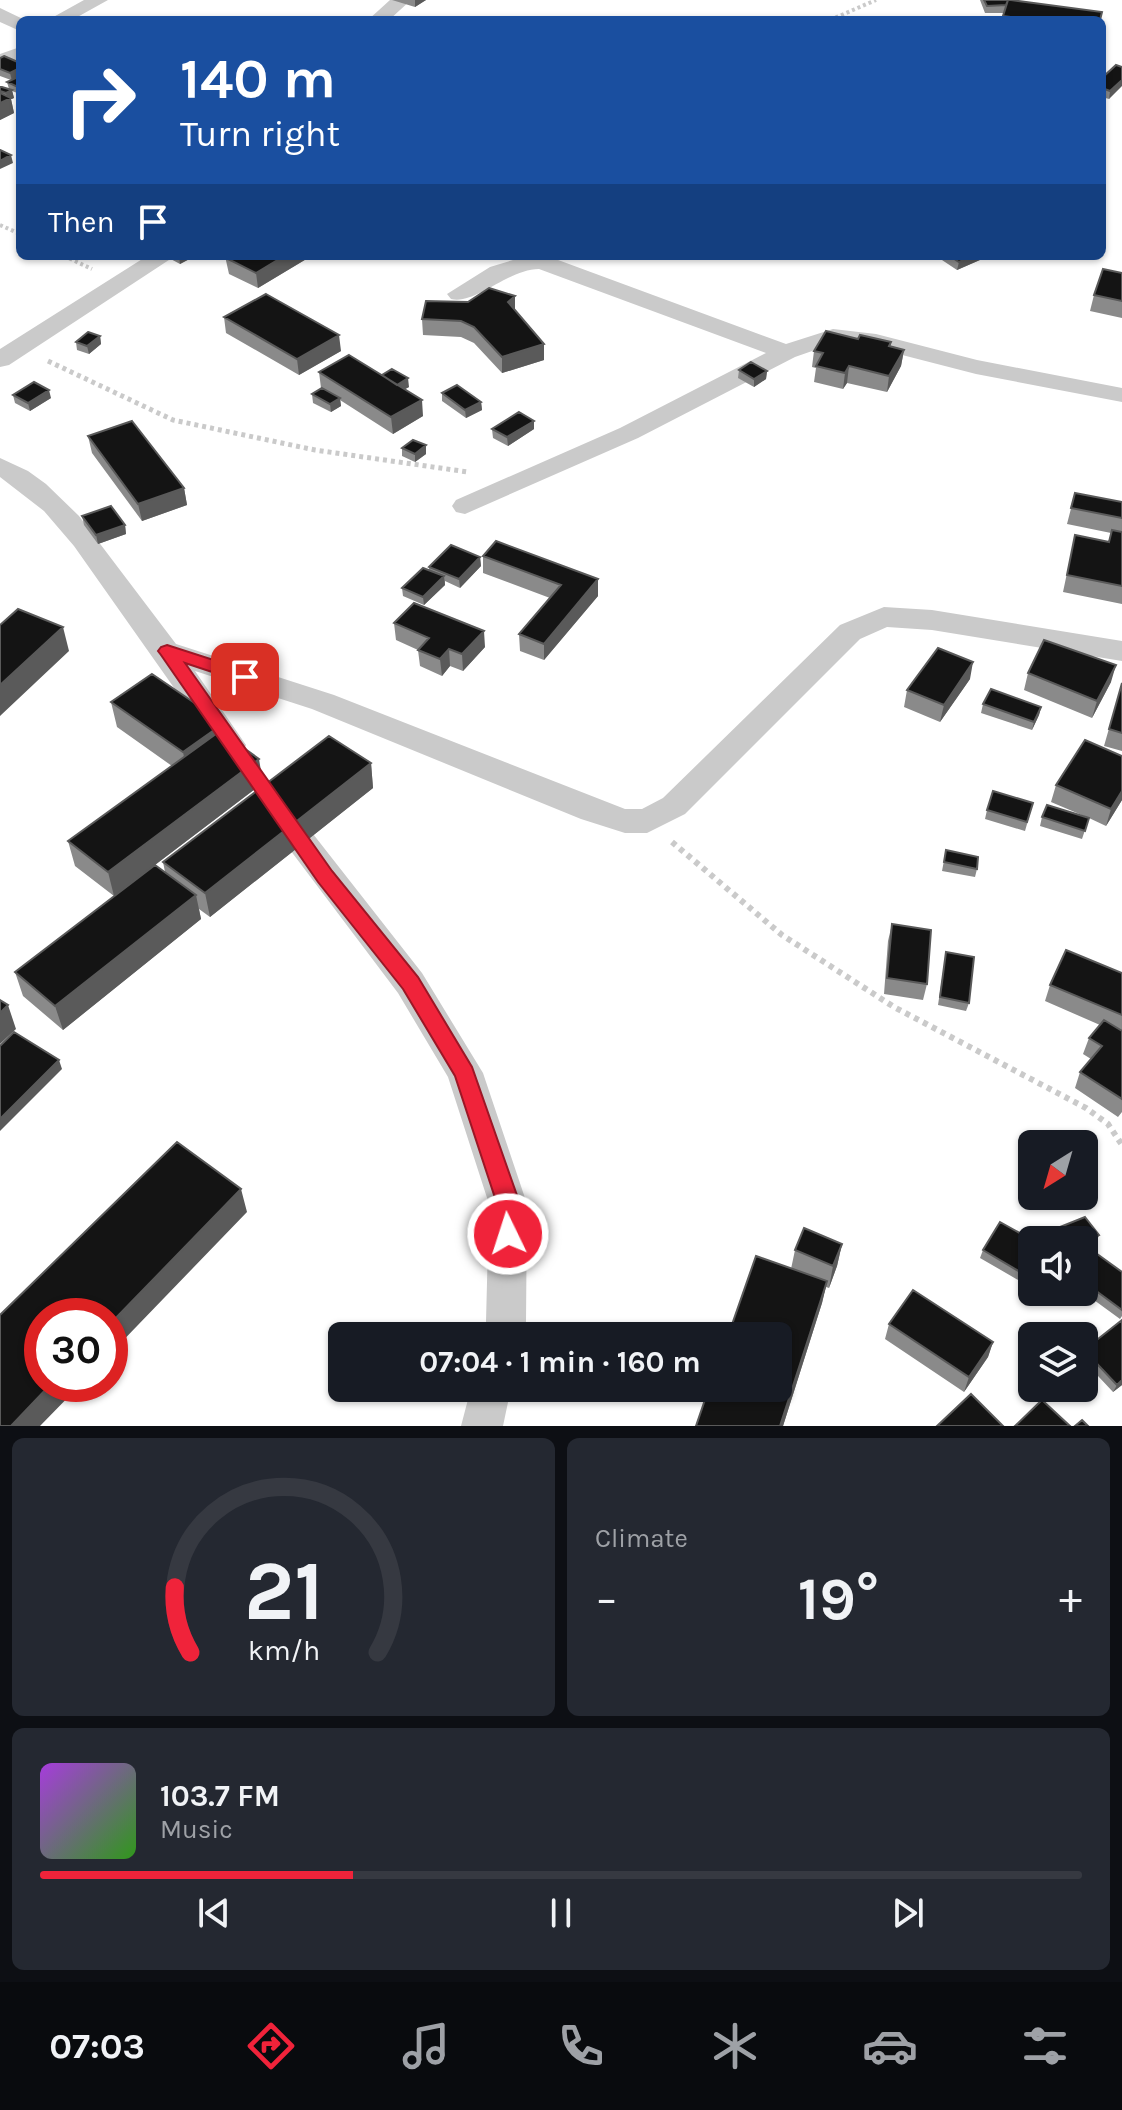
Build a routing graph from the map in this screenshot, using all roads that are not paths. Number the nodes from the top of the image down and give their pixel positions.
1 (99, 0) edge
2 (402, 0) edge
3 (65, 16) edge
4 (382, 16) edge
5 (158, 260) edge
6 (459, 294) dead end
7 (786, 352) junction
8 (9, 353) edge
9 (1122, 395) edge
10 (0, 466) edge
11 (465, 506) dead end
12 (167, 651) junction
13 (1122, 651) edge
14 (506, 1322) edge
15 (488, 1402) edge
16 (482, 1426) edge

1 - 3 street
2 - 4 street
5 - 8 street
6 - 7 street
7 - 9 street
7 - 11 street
10 - 12 street
12 - 13 street
12 - 14 street
15 - 16 street

